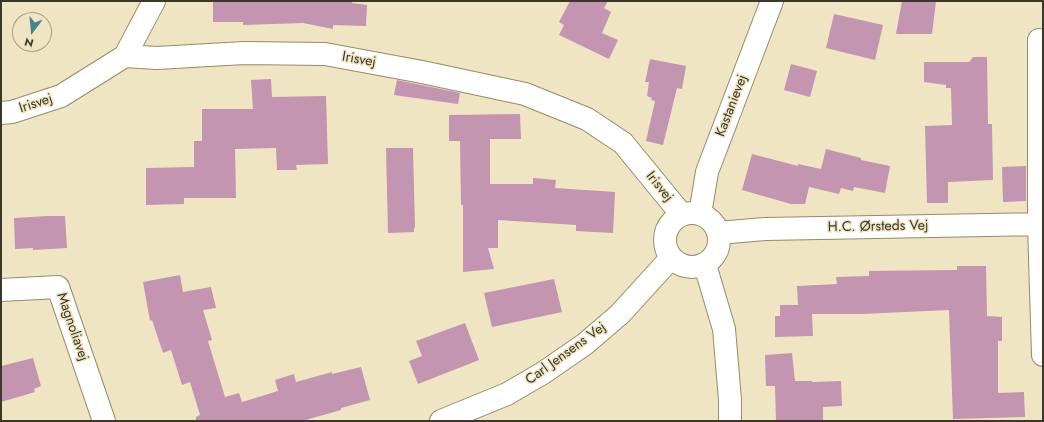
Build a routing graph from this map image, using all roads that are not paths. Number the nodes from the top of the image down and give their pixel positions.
1 (154, 1) edge
2 (772, 1) edge
3 (1039, 40) dead end
4 (125, 56) junction
5 (1, 113) edge
6 (691, 214) junction
7 (1041, 225) edge
8 (718, 233) junction
9 (671, 258) junction
10 (705, 265) junction
11 (1, 290) edge
12 (1043, 355) edge
13 (104, 421) edge
14 (441, 421) edge
15 (730, 421) edge

1 - 4 street
2 - 6 street, Kastanievej
3 - 7 street
4 - 5 street, Irisvej
4 - 6 street, Irisvej
6 - 8 street
6 - 9 street
7 - 8 street, H.C. Ørsteds Vej
7 - 12 street
8 - 10 street
9 - 10 street
9 - 14 street, Carl Jensens Vej
10 - 15 street
11 - 13 street, Magnoliavej

